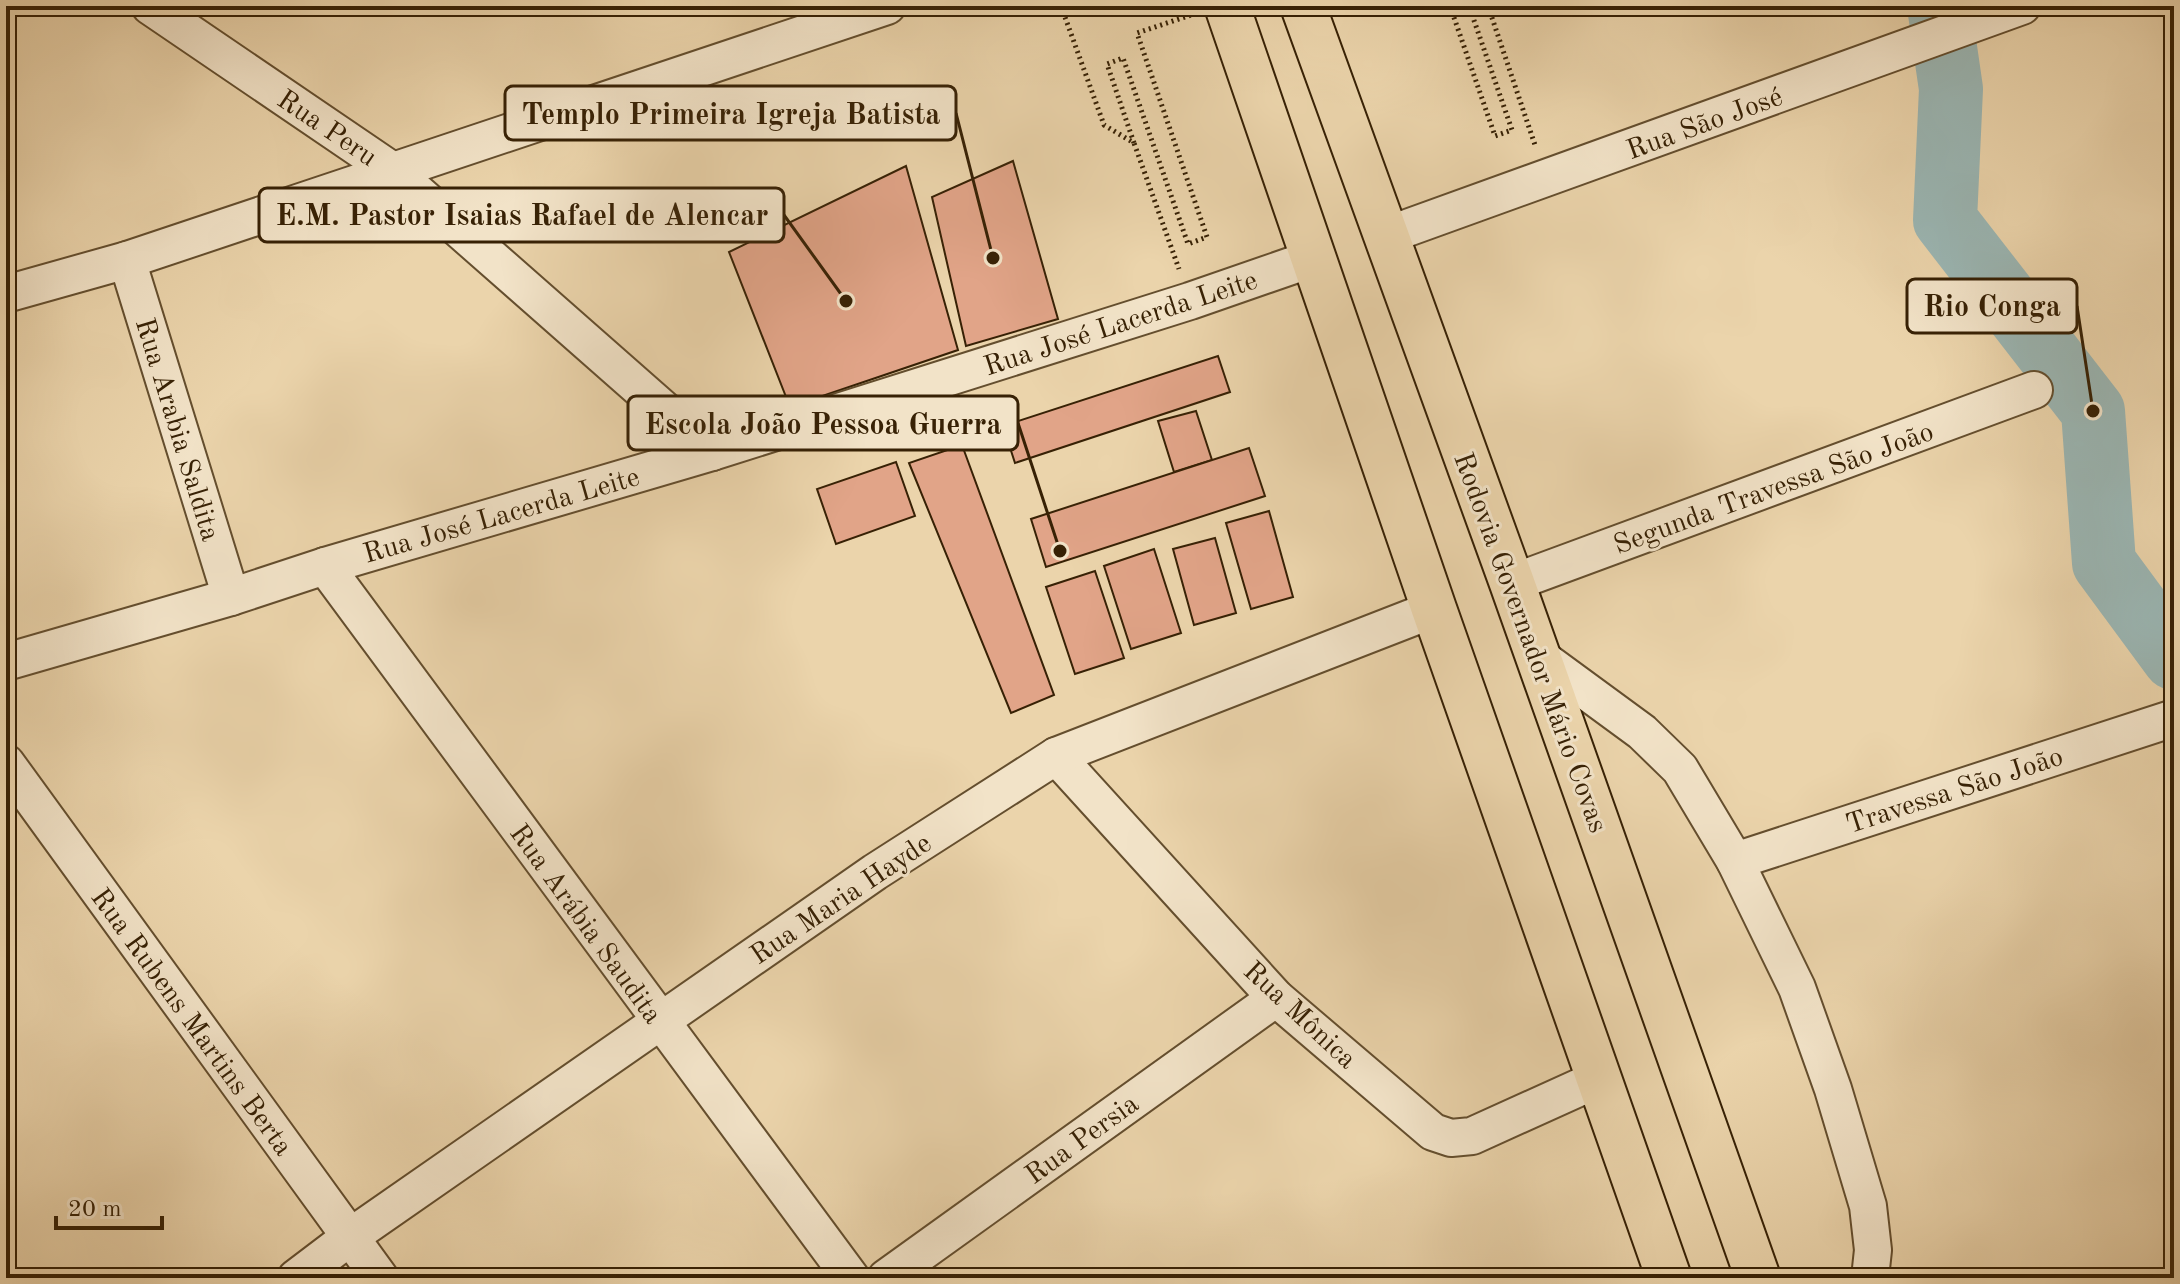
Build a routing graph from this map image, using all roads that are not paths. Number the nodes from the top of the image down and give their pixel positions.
1 (150, 6) edge
2 (887, 6) edge
3 (1303, 6) edge
4 (2022, 6) edge
5 (1215, 8) edge
6 (394, 172) junction
7 (1385, 236) junction
8 (1314, 258) junction
9 (127, 260) junction
10 (6, 294) edge
11 (2034, 390) dead end
12 (712, 452) junction
13 (325, 566) junction
14 (1512, 583) junction
15 (231, 597) junction
16 (1434, 609) junction
17 (1537, 655) junction
18 (6, 662) edge
19 (2174, 718) edge
20 (1056, 756) junction
21 (6, 763) edge
22 (1735, 861) junction
23 (1276, 998) junction
24 (659, 1022) junction
25 (1598, 1079) junction
26 (350, 1237) junction
27 (296, 1278) edge
28 (380, 1278) edge
29 (851, 1278) edge
30 (886, 1278) edge
31 (1669, 1278) edge
32 (1758, 1278) edge
33 (1870, 1278) edge

1 - 6 street, Rua Peru
2 - 6 street
3 - 7 highway, Rodovia Governador Mário Covas
4 - 7 street, Rua São José
5 - 8 highway
6 - 9 street
6 - 12 street, Rua Peru
7 - 14 highway, Rodovia Governador Mário Covas
8 - 12 street, Rua José Lacerda Leite
8 - 16 highway
9 - 10 street
9 - 15 street, Rua Arabia Saldita
11 - 14 street, Segunda Travessa São João
12 - 13 street, Rua José Lacerda Leite
13 - 15 street, Rua José Lacerda Leite
13 - 24 street, Rua Arábia Saudita
14 - 17 highway, Rodovia Governador Mário Covas
15 - 18 street, Rua José Lacerda Leite
16 - 20 street, Rua Maria Hayde
16 - 25 highway
17 - 22 street
17 - 32 highway, Rodovia Governador Mário Covas
19 - 22 street, Travessa São João
20 - 23 street, Rua Mônica
20 - 24 street, Rua Maria Hayde
21 - 26 street, Rua Rubens Martins Berta
22 - 33 street
23 - 25 street, Rua Mônica
23 - 30 street, Rua Persia
24 - 26 street, Rua Maria Hayde
24 - 29 street, Rua Arábia Saudita
25 - 31 highway
26 - 27 street, Rua Maria Hayde
26 - 28 street, Rua Rubens Martins Berta

